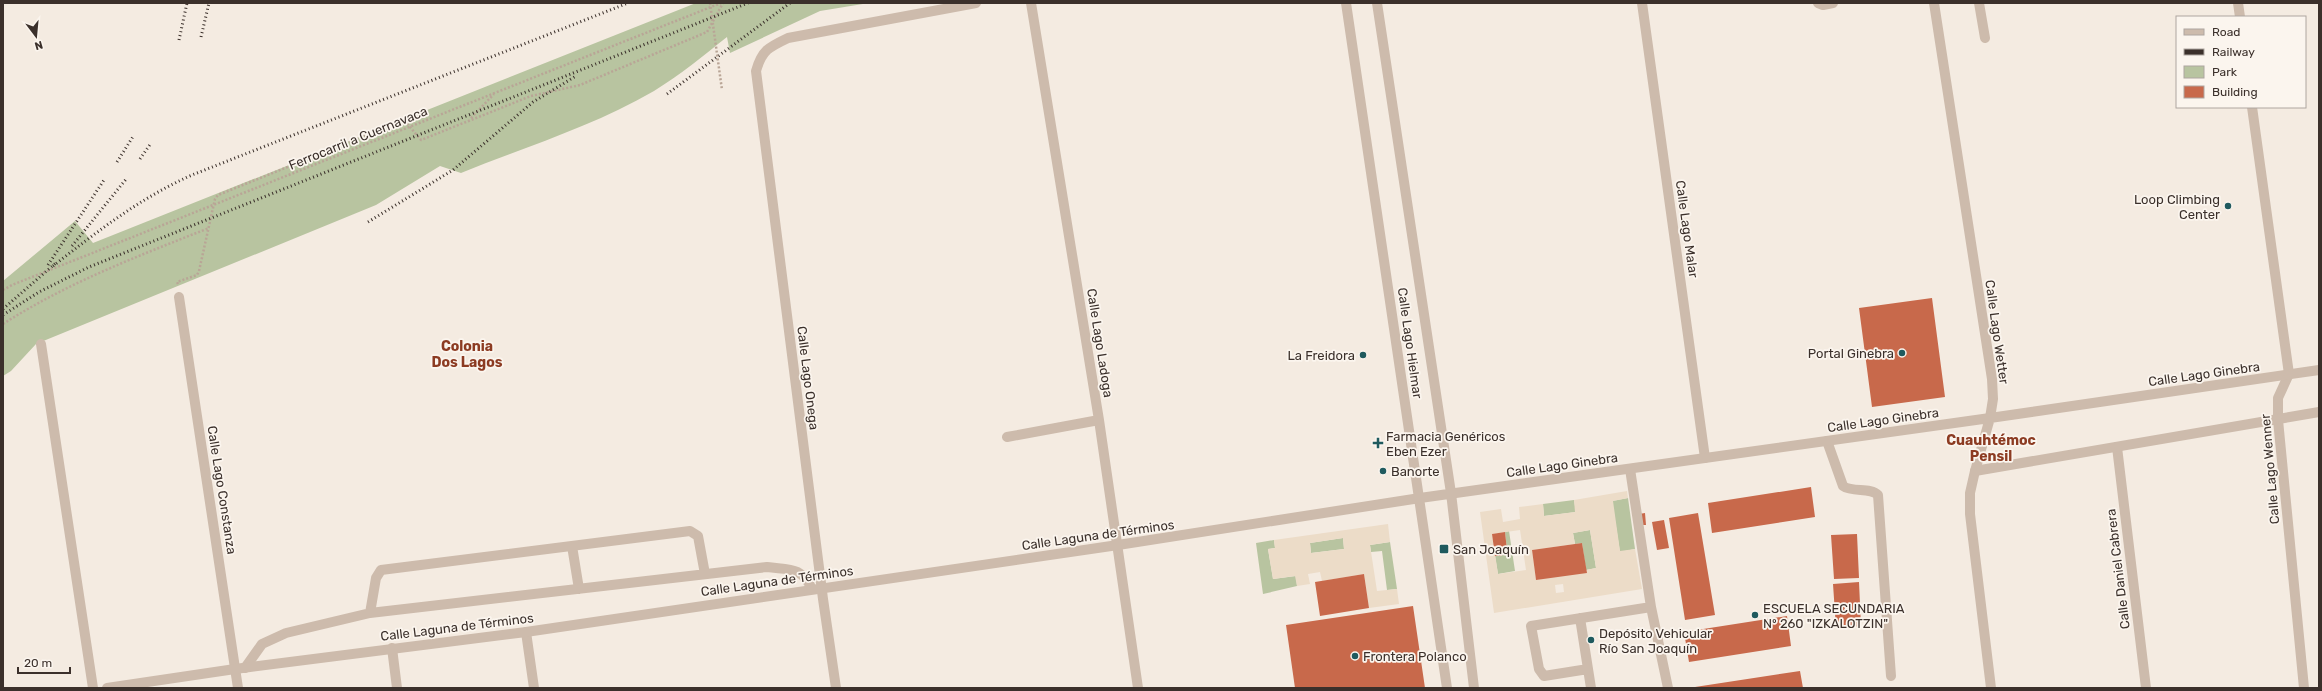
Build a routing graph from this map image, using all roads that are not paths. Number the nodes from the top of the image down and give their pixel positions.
1 (976, 3) edge
2 (1031, 3) edge
3 (1346, 3) edge
4 (1377, 3) edge
5 (1642, 3) edge
6 (1818, 3) edge
7 (1833, 3) edge
8 (1934, 3) edge
9 (1979, 3) edge
10 (2238, 3) edge
11 (2240, 16) edge
12 (1985, 38) dead end
13 (2252, 108) edge
14 (179, 297) road end
15 (40, 344) dead end
16 (2319, 370) edge
17 (2289, 374) junction
18 (2319, 412) edge
19 (1990, 418) junction
20 (1099, 420) junction
21 (2278, 420) junction
22 (1007, 437) dead end
23 (1827, 441) junction
24 (2117, 448) junction
25 (1705, 458) junction
26 (1630, 469) junction
27 (1975, 471) junction
28 (1451, 493) junction
29 (1420, 498) junction
30 (1118, 545) junction
31 (572, 546) junction
32 (705, 574) junction
33 (579, 588) junction
34 (816, 588) junction
35 (1651, 607) junction
36 (370, 613) junction
37 (1580, 618) junction
38 (526, 632) junction
39 (392, 648) junction
40 (240, 668) junction
41 (1588, 669) junction
42 (1891, 676) dead end
43 (93, 688) edge
44 (107, 688) edge
45 (238, 688) edge
46 (397, 688) edge
47 (534, 688) edge
48 (836, 688) edge
49 (1138, 688) edge
50 (1447, 688) edge
51 (1474, 688) edge
52 (1591, 688) edge
53 (1668, 688) edge
54 (1990, 688) edge
55 (2146, 688) edge
56 (2304, 688) edge

1 - 34 street, Calle Lago Onega
2 - 20 street, Calle Lago Ladoga
3 - 29 street, Calle Lago Hielmar
4 - 28 street, Calle Lago Hielmar
5 - 25 street, Calle Lago Malar
6 - 7 street
8 - 19 street, Calle Lago Wetter
9 - 12 street
10 - 11 street
13 - 17 street
14 - 40 street, Calle Lago Constanza
15 - 43 street
16 - 17 street, Calle Lago Ginebra
17 - 19 street, Calle Lago Ginebra
17 - 21 street, Calle Lago Wenner
18 - 21 street
19 - 23 street, Calle Lago Ginebra
19 - 27 street, Calle Lago Wetter
20 - 22 street
20 - 30 street, Calle Lago Ladoga
21 - 24 street
21 - 56 street, Calle Lago Wenner
23 - 25 street, Calle Lago Ginebra
23 - 42 street
24 - 27 street
24 - 55 street, Calle Daniel Cabrera
25 - 26 street, Calle Lago Ginebra
26 - 28 street, Calle Lago Ginebra
26 - 35 street
27 - 54 street, Calle Lago Wetter
28 - 29 street, Calle Laguna de Términos
28 - 51 street, Calle Lago Hielmar
29 - 30 street, Calle Laguna de Términos
29 - 50 street, Calle Lago Hielmar
30 - 34 street, Calle Laguna de Términos
30 - 49 street, Calle Lago Ladoga
31 - 32 street
31 - 33 street
31 - 36 street
32 - 33 street
32 - 34 street
33 - 36 street
34 - 38 street, Calle Laguna de Términos
34 - 48 street, Calle Lago Onega
35 - 37 street
35 - 53 street
36 - 40 street
37 - 41 street
37 - 41 street
38 - 39 street, Calle Laguna de Términos
38 - 47 street
39 - 40 street, Calle Laguna de Términos
39 - 46 street
40 - 44 street, Calle Laguna de Términos
40 - 45 street, Calle Lago Constanza
41 - 52 street

